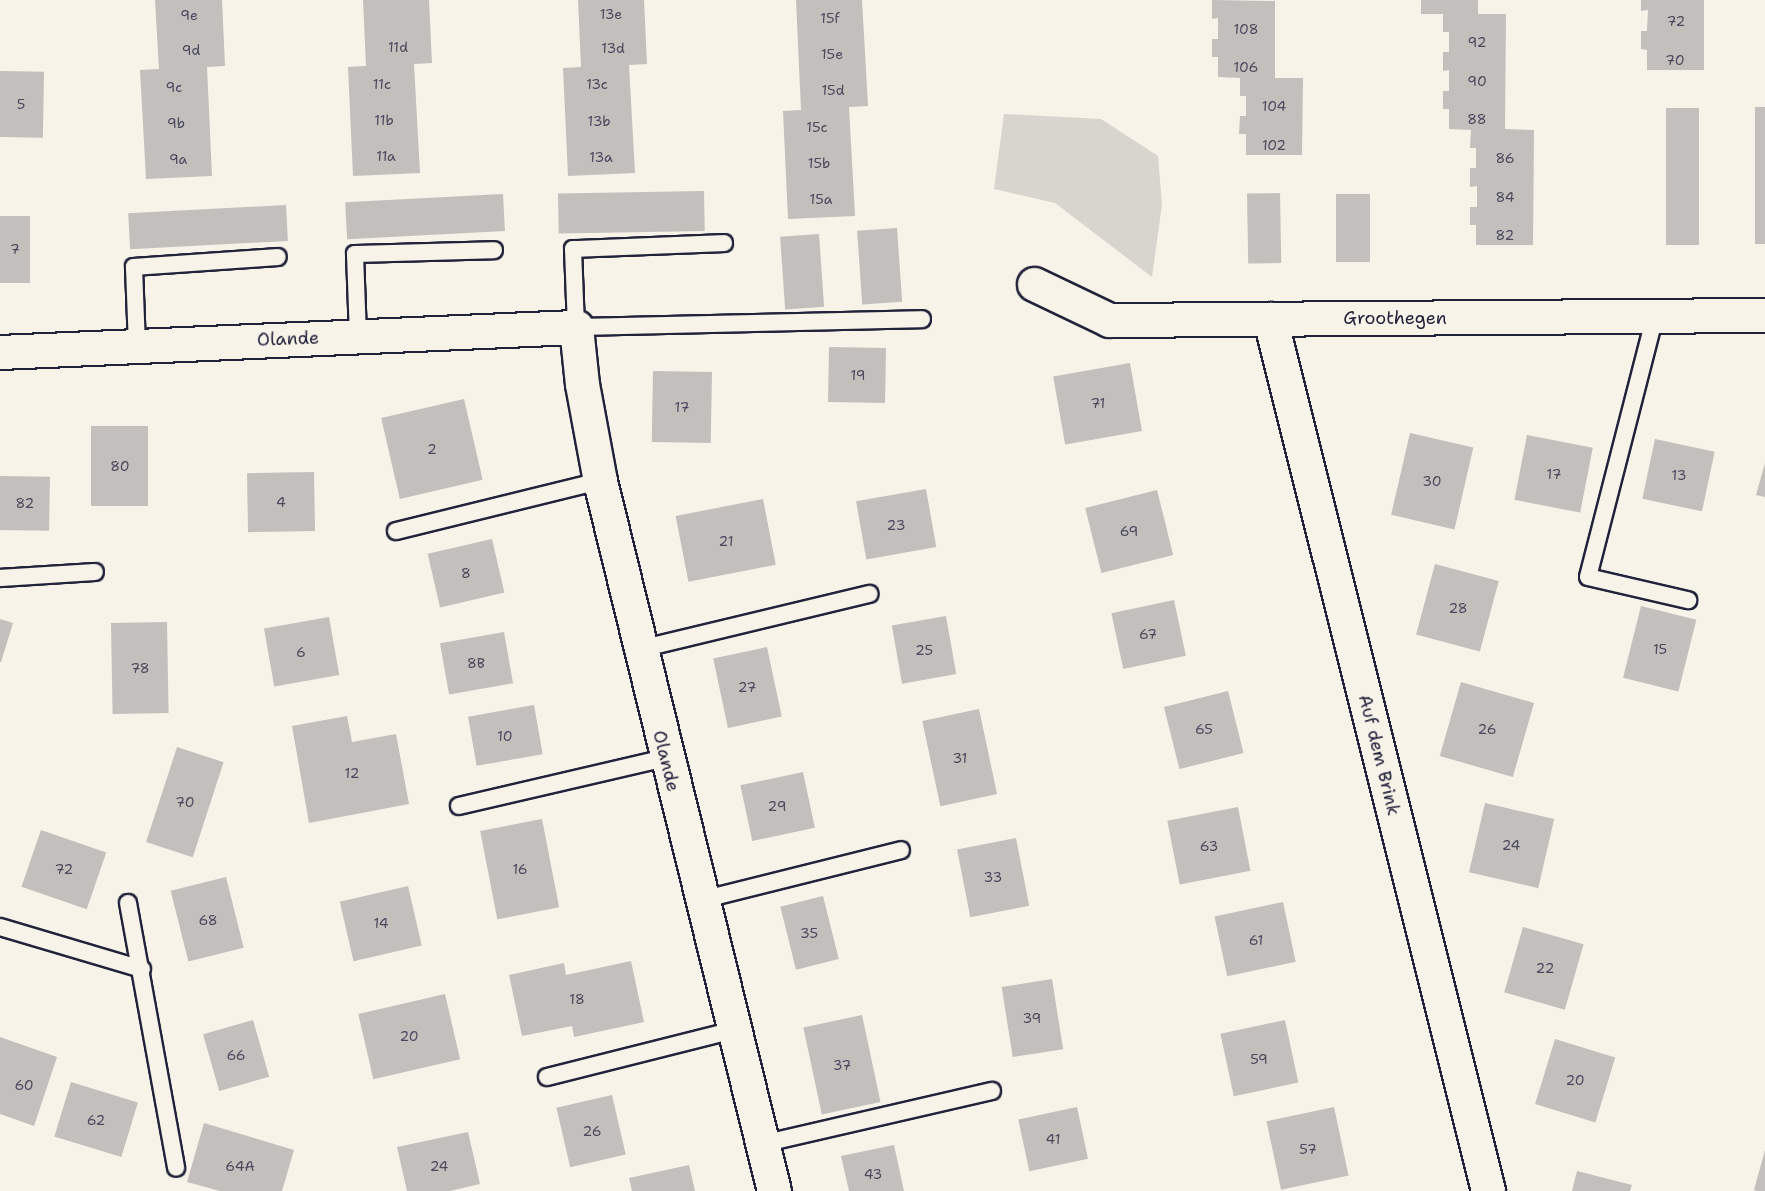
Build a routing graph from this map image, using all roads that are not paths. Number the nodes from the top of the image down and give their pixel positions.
1 (724, 243) dead end
2 (494, 250) dead end
3 (278, 257) dead end
4 (1034, 284) dead end
5 (1765, 315) edge
6 (1655, 316) junction
7 (922, 319) dead end
8 (1270, 319) junction
9 (576, 327) junction
10 (358, 336) junction
11 (137, 346) junction
12 (0, 352) edge
13 (600, 481) junction
14 (396, 531) dead end
15 (94, 572) dead end
16 (0, 578) edge
17 (869, 594) dead end
18 (1688, 600) dead end
19 (640, 649) junction
20 (666, 758) junction
21 (459, 806) dead end
22 (901, 850) dead end
23 (701, 900) junction
24 (128, 903) dead end
25 (0, 927) edge
26 (142, 970) junction
27 (734, 1030) junction
28 (547, 1077) dead end
29 (992, 1091) dead end
30 (762, 1144) junction
31 (176, 1168) dead end
32 (774, 1191) edge
33 (1488, 1191) edge

1 - 9 lane
2 - 10 lane
3 - 11 lane
4 - 8 street, Groothegen
5 - 6 street, Groothegen
6 - 8 street, Groothegen
6 - 18 lane
7 - 9 lane, Olande
8 - 33 street, Auf dem Brink
9 - 10 street, Olande
9 - 13 street, Olande
10 - 11 street, Olande
11 - 12 street, Olande
13 - 14 lane
13 - 19 street, Olande
15 - 16 lane
17 - 19 lane
19 - 20 street, Olande
20 - 21 lane
20 - 23 street, Olande
22 - 23 lane
23 - 27 street, Olande
24 - 26 lane
25 - 26 lane
26 - 31 lane
27 - 28 lane
27 - 30 street, Olande
29 - 30 lane
30 - 32 street, Olande

